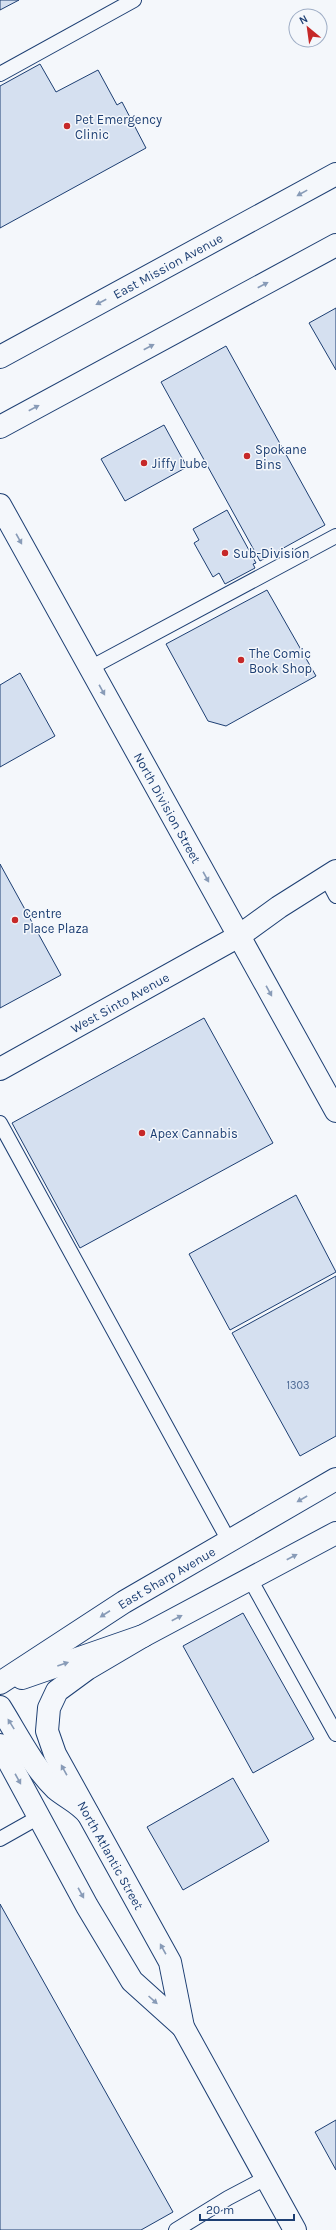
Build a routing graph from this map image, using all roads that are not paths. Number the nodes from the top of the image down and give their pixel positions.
1 (134, 0) edge
2 (0, 74) edge
3 (336, 174) edge
4 (336, 245) edge
5 (0, 357) edge
6 (0, 427) edge
7 (0, 505) edge
8 (336, 536) edge
9 (90, 668) junction
10 (331, 874) edge
11 (336, 896) edge
12 (239, 936) junction
13 (0, 1068) edge
14 (336, 1111) edge
15 (0, 1123) edge
16 (336, 1479) edge
17 (336, 1533) edge
18 (229, 1541) junction
19 (250, 1579) junction
20 (142, 1636) junction
21 (0, 1682) edge
22 (0, 1686) edge
23 (0, 1707) edge
24 (336, 1734) edge
25 (0, 1745) edge
26 (90, 1816) junction
27 (39, 1817) junction
28 (0, 1839) edge
29 (183, 2027) junction
30 (266, 2178) junction
31 (279, 2201) junction
32 (176, 2230) edge
33 (285, 2230) edge
34 (295, 2230) edge

1 - 2 lane
3 -> 5 street, East Mission Avenue
6 -> 4 street
7 -> 9 street, North Division Street
8 - 9 lane
9 -> 12 street, North Division Street
10 - 11 lane
10 - 12 street, West Sinto Avenue
12 - 13 street, West Sinto Avenue
12 -> 14 street, North Division Street
15 - 18 lane
16 -> 18 street, East Sharp Avenue
19 -> 17 street
18 -> 21 street, East Sharp Avenue
20 -> 19 street
19 - 24 lane
22 -> 20 street
26 -> 20 street
26 -> 23 street, North Atlantic Street
25 -> 27 street, North Atlantic Street
29 -> 26 street, North Atlantic Street
27 - 28 lane
27 -> 29 street, North Atlantic Street
29 - 30 street, North Atlantic Street
30 - 31 street, North Atlantic Street
30 - 32 lane
31 - 33 street
31 - 34 street, North Atlantic Street

